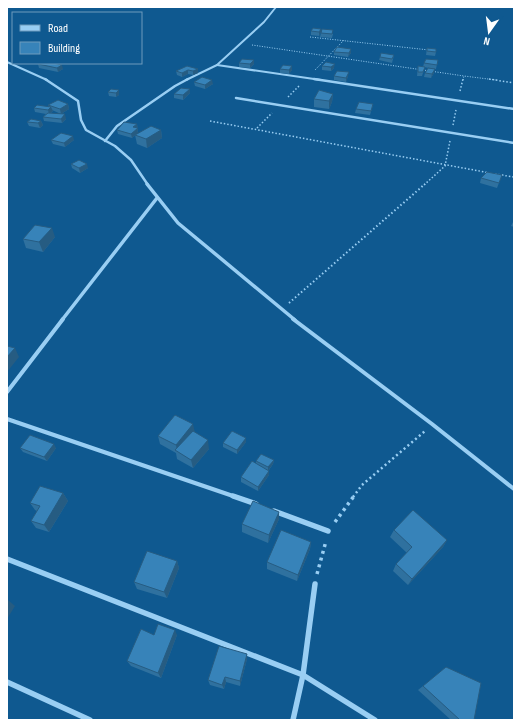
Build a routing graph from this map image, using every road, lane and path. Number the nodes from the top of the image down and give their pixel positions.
1 (276, 7) edge
2 (310, 37) dead end
3 (241, 44) junction
4 (432, 50) edge
5 (7, 62) edge
6 (217, 65) junction
7 (464, 76) junction
8 (514, 83) edge
9 (236, 98) dead end
10 (458, 100) junction
11 (514, 109) edge
12 (210, 121) dead end
13 (452, 133) junction
14 (105, 141) junction
15 (514, 143) edge
16 (445, 164) junction
17 (514, 177) edge
18 (157, 198) junction
19 (281, 310) junction
20 (7, 392) edge
21 (7, 419) edge
22 (432, 424) junction
23 (514, 489) edge
24 (261, 506) edge
25 (268, 508) edge
26 (328, 531) junction
27 (7, 559) edge
28 (315, 584) joint
29 (303, 675) junction
30 (7, 682) edge
31 (90, 720) edge
32 (292, 720) edge
33 (375, 720) edge

1 - 3 street
2 - 4 path
3 - 6 street
3 - 7 path
5 - 14 street
6 - 10 street
6 - 14 street
7 - 8 path
7 - 10 path
9 - 13 street
10 - 11 street
10 - 13 path
12 - 16 path
13 - 15 street
13 - 16 path
14 - 18 street
16 - 17 path
16 - 19 path
18 - 19 street
18 - 20 street
19 - 22 street
21 - 24 street
22 - 23 street
22 - 26 path
25 - 26 street
26 - 28 path
27 - 29 street
28 - 29 street
29 - 32 street
29 - 33 street
30 - 31 street

